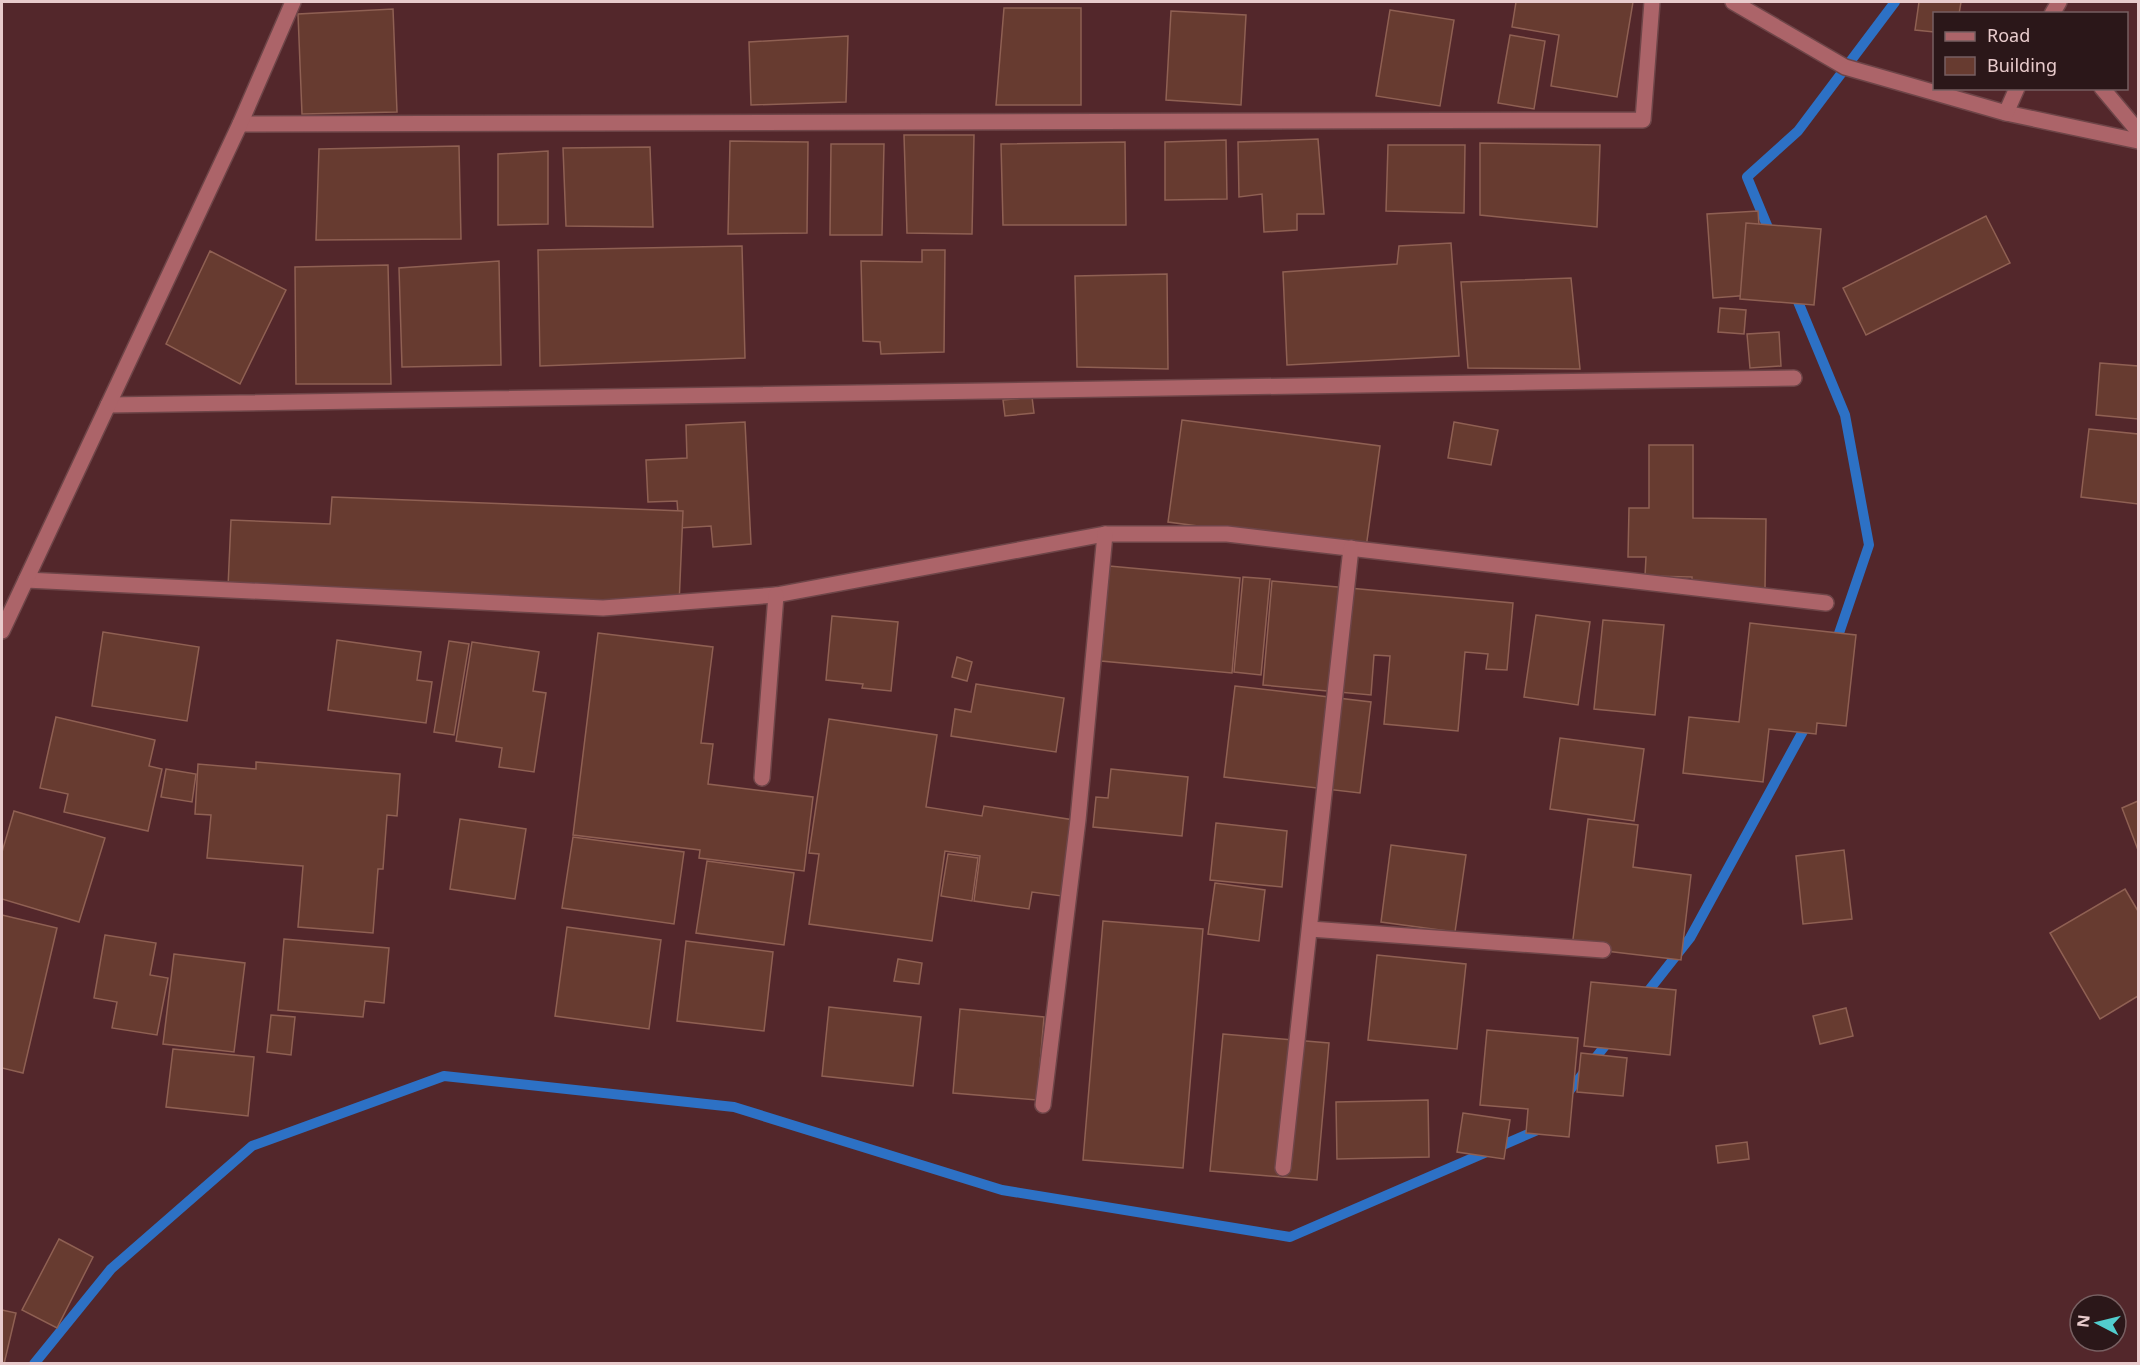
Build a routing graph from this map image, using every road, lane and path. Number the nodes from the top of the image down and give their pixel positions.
1 (293, 2) edge
2 (1652, 2) edge
3 (1733, 2) edge
4 (2016, 90) edge
5 (2104, 90) edge
6 (2006, 113) junction
7 (240, 124) junction
8 (2139, 131) edge
9 (2139, 141) edge
10 (1794, 378) dead end
11 (108, 405) junction
12 (1106, 534) junction
13 (1351, 548) junction
14 (26, 580) junction
15 (776, 595) junction
16 (1826, 603) dead end
17 (2, 632) edge
18 (762, 778) dead end
19 (1310, 929) junction
20 (1603, 950) dead end
21 (1043, 1105) dead end
22 (1283, 1167) dead end

1 - 7 street
2 - 7 street
3 - 6 street
4 - 6 street
5 - 8 street
6 - 9 street
7 - 11 street
10 - 11 street
11 - 14 street
12 - 13 street
12 - 15 street
12 - 21 street
13 - 16 street
13 - 19 street
14 - 15 street
14 - 17 street
15 - 18 street
19 - 20 street
19 - 22 street

